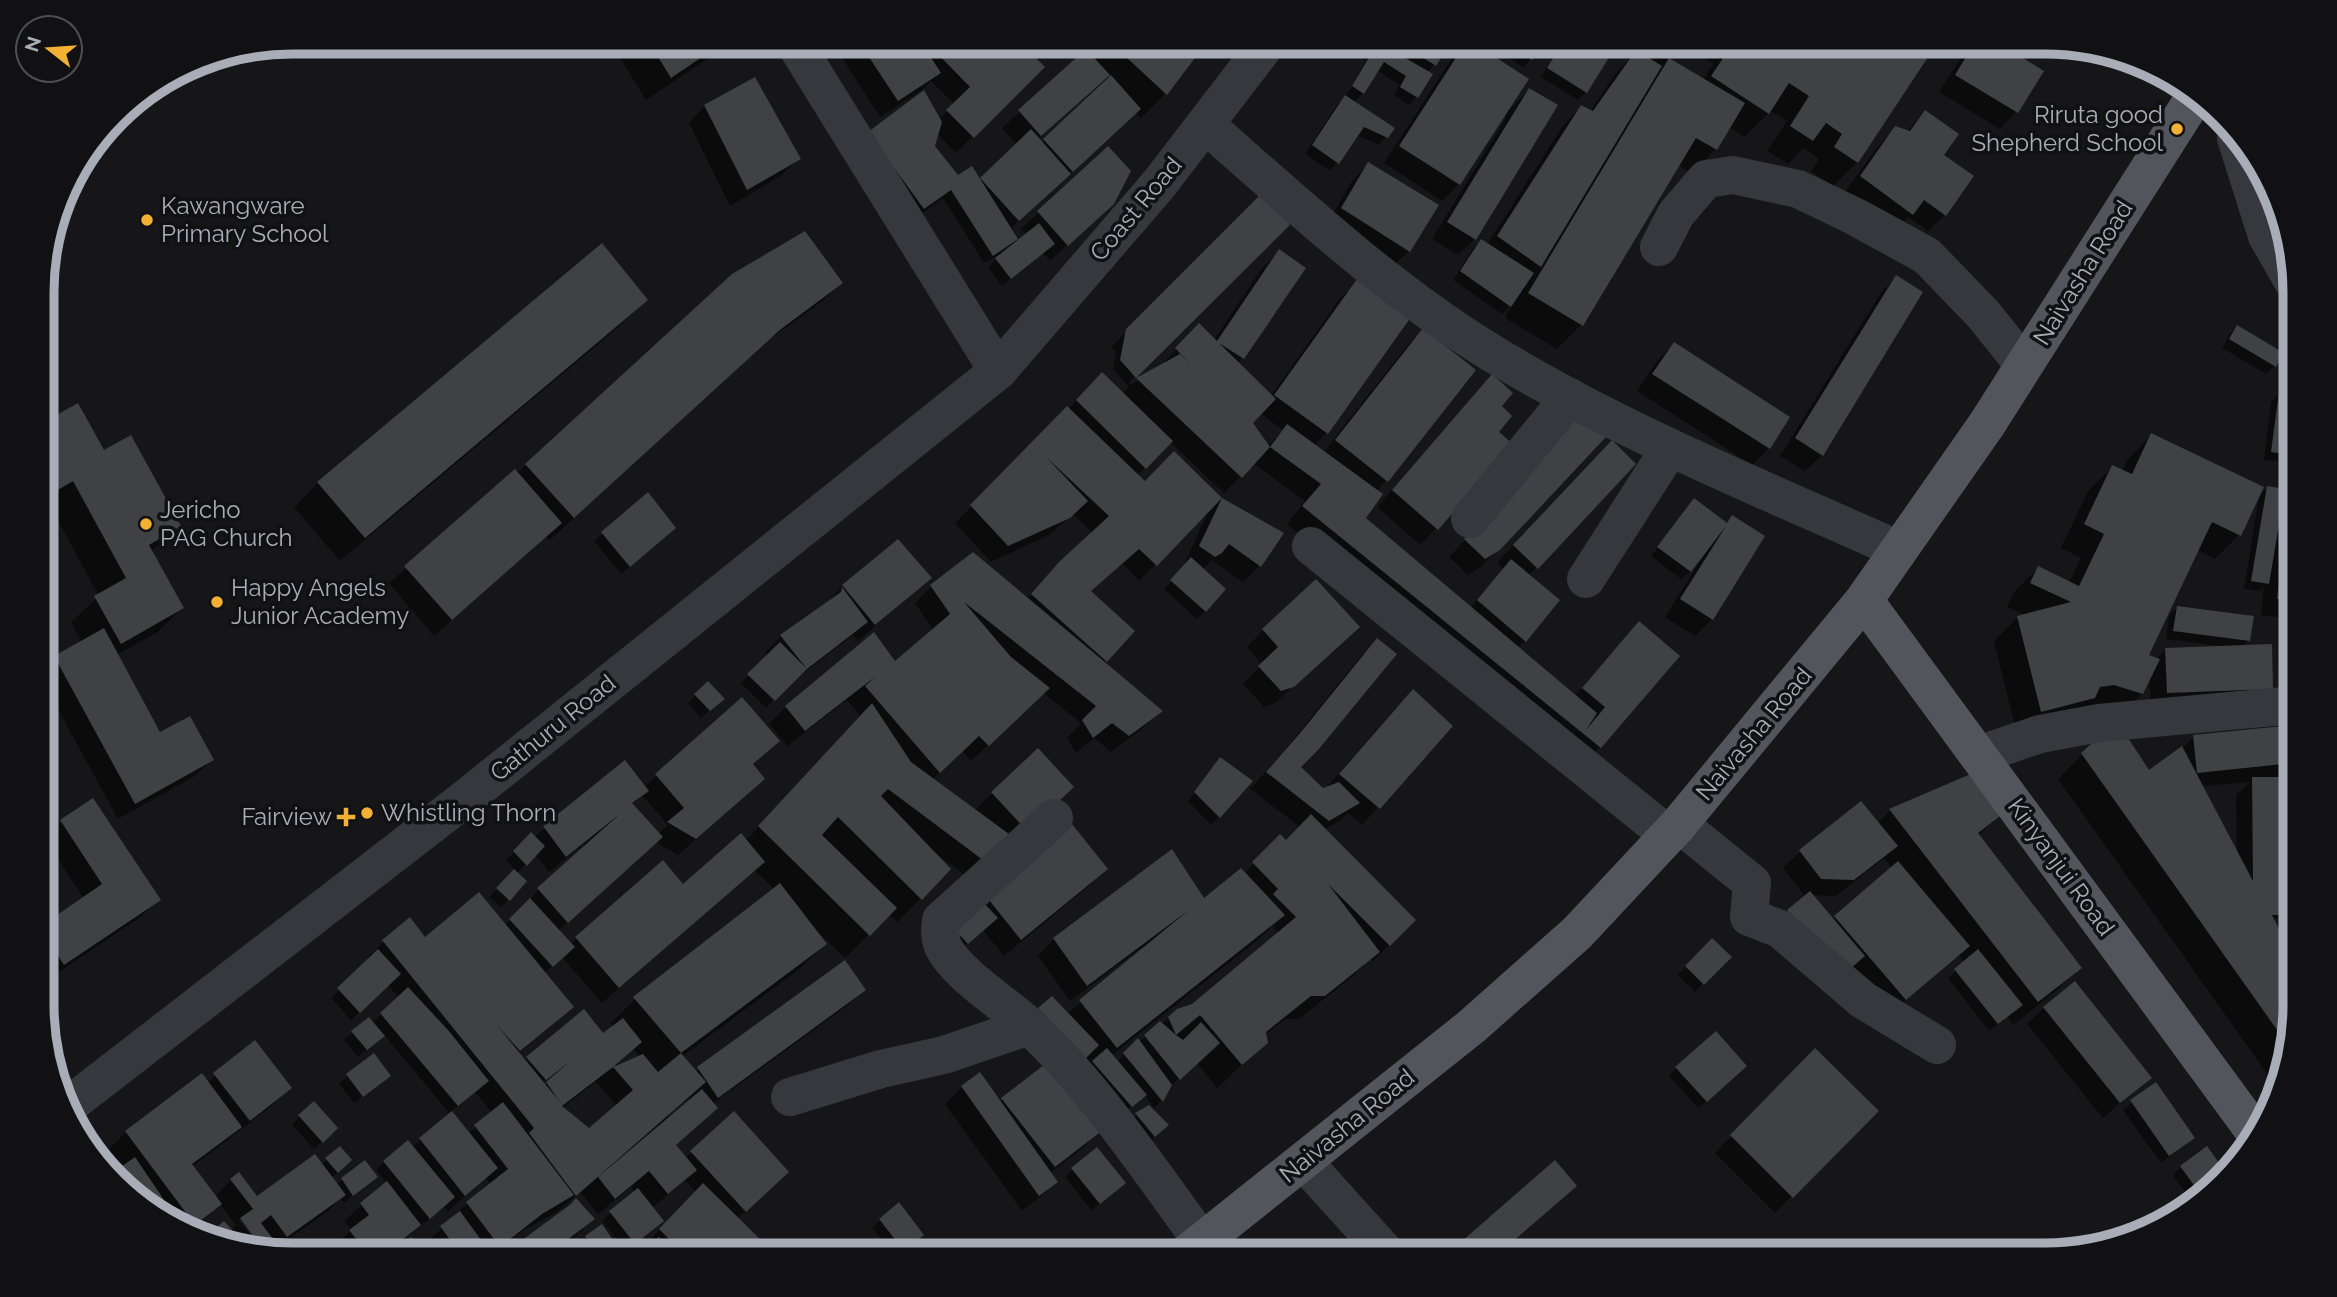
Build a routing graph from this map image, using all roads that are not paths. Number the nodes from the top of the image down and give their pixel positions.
1 (801, 54) edge
2 (1259, 54) edge
3 (2190, 103) edge
4 (1205, 124) junction
5 (2243, 161) edge
6 (1659, 247) dead end
7 (2280, 258) edge
8 (2024, 365) junction
9 (998, 371) junction
10 (1570, 397) junction
11 (1670, 448) junction
12 (1470, 519) dead end
13 (1311, 545) dead end
14 (1899, 550) junction
15 (1586, 579) dead end
16 (1864, 600) junction
17 (2282, 706) edge
18 (1978, 755) junction
19 (1054, 818) dead end
20 (1674, 829) junction
21 (1029, 1026) junction
22 (1937, 1045) dead end
23 (790, 1097) dead end
24 (74, 1101) edge
25 (2250, 1126) edge
26 (1303, 1161) junction
27 (1190, 1242) edge
28 (1201, 1242) edge
29 (1377, 1242) edge

1 - 9 street
2 - 4 street, Coast Road
3 - 8 main road, Naivasha Road
4 - 9 street, Coast Road
4 - 10 street
5 - 7 street
6 - 8 street
8 - 14 main road, Naivasha Road
9 - 24 street, Gathuru Road
10 - 11 street
10 - 12 street
11 - 14 street
11 - 15 street
13 - 20 street
14 - 16 main road, Naivasha Road
16 - 18 main road, Kinyanjui Road
16 - 20 main road, Naivasha Road
17 - 18 street
18 - 25 main road, Kinyanjui Road
19 - 21 street
20 - 22 street
20 - 26 main road, Naivasha Road
21 - 23 street
21 - 27 street
26 - 28 main road, Naivasha Road
26 - 29 street

